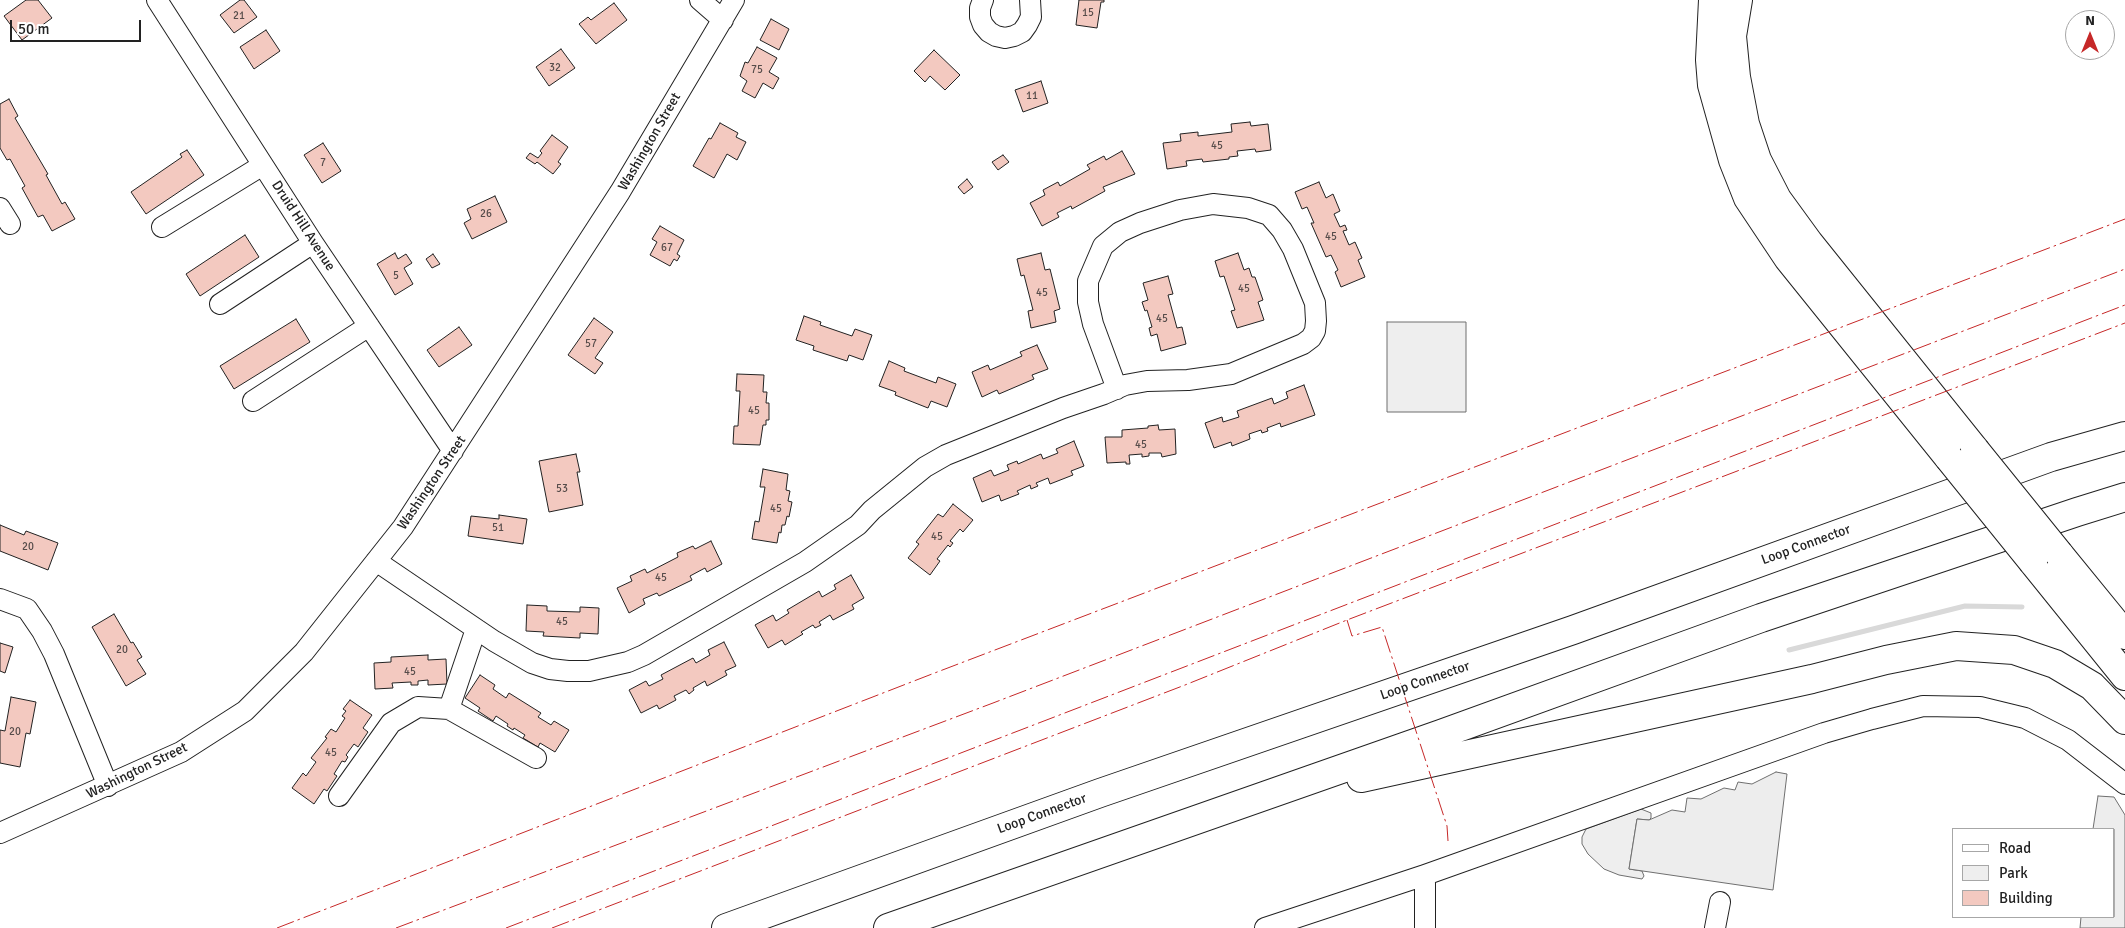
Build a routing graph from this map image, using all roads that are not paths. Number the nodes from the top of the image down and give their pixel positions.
1 (156, 0) edge
2 (700, 0) edge
3 (734, 0) edge
4 (983, 0) edge
5 (1030, 0) edge
6 (1713, 0) edge
7 (1738, 0) edge
8 (722, 20) junction
9 (263, 165) junction
10 (162, 227) dead end
11 (314, 243) junction
12 (220, 304) dead end
13 (369, 326) junction
14 (1117, 389) junction
15 (253, 401) dead end
16 (2122, 437) edge
17 (453, 451) junction
18 (2125, 497) edge
19 (376, 561) junction
20 (0, 599) edge
21 (476, 629) junction
22 (2125, 635) edge
23 (2125, 676) edge
24 (449, 709) junction
25 (2125, 720) edge
26 (536, 758) dead end
27 (2125, 784) edge
28 (108, 786) junction
29 (339, 796) dead end
30 (1247, 803) junction
31 (0, 833) edge
32 (1425, 875) junction
33 (1720, 902) dead end
34 (1422, 927) edge
35 (726, 928) edge
36 (888, 928) edge
37 (1265, 928) edge
38 (1715, 928) edge

1 - 9 street, Druid Hill Avenue
2 - 8 street
3 - 8 street, Washington Street
4 - 5 street
6 - 23 highway, bridge
7 - 22 highway, bridge
8 - 17 street, Washington Street
9 - 10 street
9 - 11 street, Druid Hill Avenue
11 - 12 street
11 - 13 street, Druid Hill Avenue
13 - 15 street
13 - 17 street, Druid Hill Avenue
14 - 14 street
14 - 21 street
16 - 35 highway, Loop Connector
17 - 19 street, Washington Street
18 - 30 highway
19 - 21 street
19 - 28 street, Washington Street
20 - 28 street
21 - 24 street
24 - 26 street
24 - 29 street
25 - 30 highway
27 - 32 street
28 - 31 street, Washington Street
30 - 36 highway
32 - 34 street
32 - 37 street
33 - 38 street

